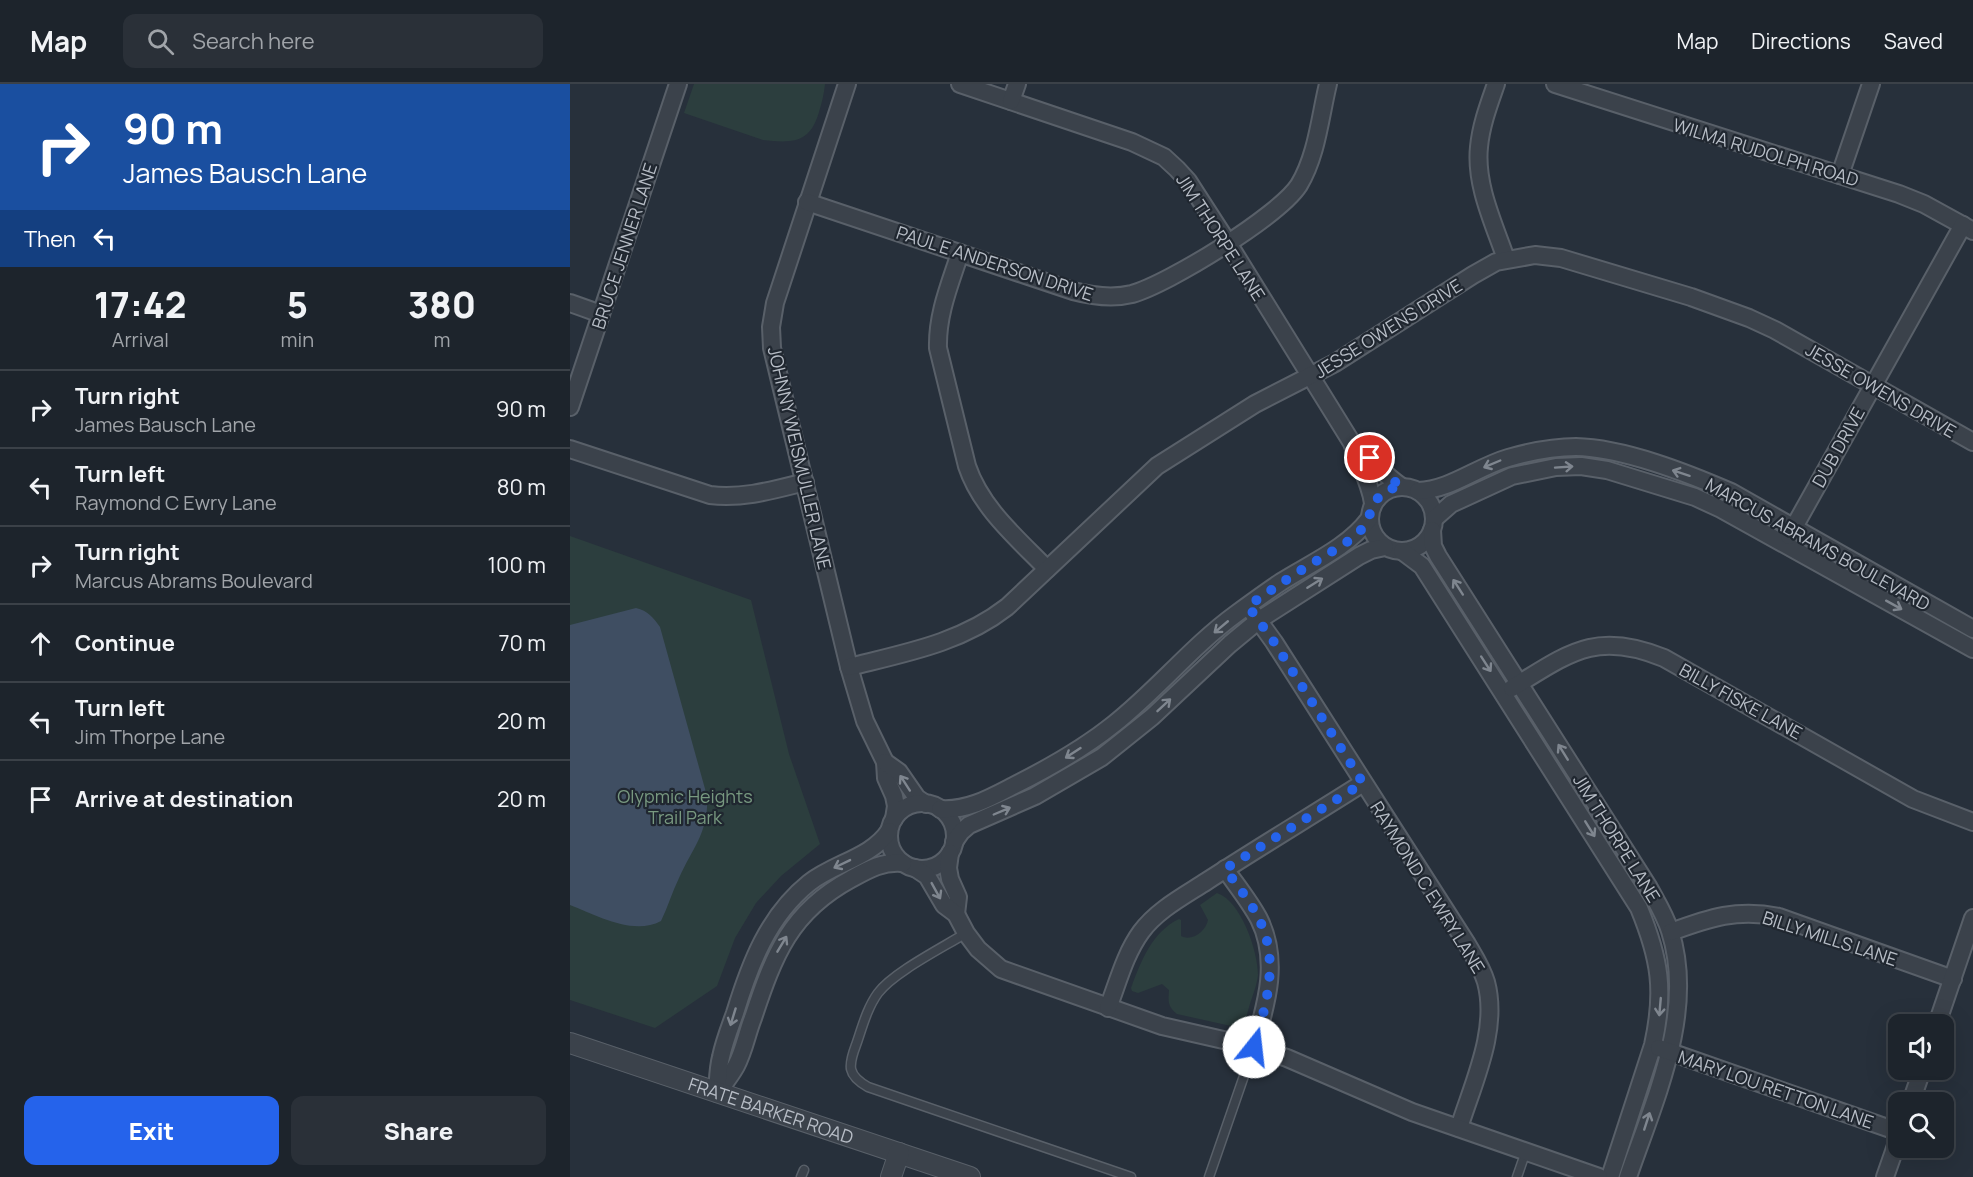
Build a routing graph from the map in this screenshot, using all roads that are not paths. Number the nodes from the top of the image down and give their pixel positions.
1 (678, 84) edge
2 (847, 84) edge
3 (960, 84) edge
4 (1017, 84) edge
5 (1328, 84) edge
6 (1496, 84) edge
7 (1555, 84) edge
8 (1871, 84) edge
9 (1011, 101) junction
10 (1840, 175) junction
11 (807, 202) junction
12 (1968, 228) edge
13 (1228, 243) junction
14 (960, 253) junction
15 (1506, 259) junction
16 (570, 303) edge
17 (601, 314) junction
18 (1309, 377) junction
19 (1872, 386) junction
20 (570, 407) edge
21 (1973, 442) edge
22 (1352, 443) junction
23 (570, 449) edge
24 (805, 483) junction
25 (1410, 489) junction
26 (1371, 511) junction
27 (1433, 525) junction
28 (1794, 527) junction
29 (1784, 544) junction
30 (1393, 549) junction
31 (1047, 569) junction
32 (1248, 606) junction
33 (1259, 620) junction
34 (1973, 629) edge
35 (1973, 649) edge
36 (849, 667) junction
37 (1520, 683) junction
38 (1504, 693) junction
39 (885, 762) junction
40 (1363, 783) junction
41 (933, 806) junction
42 (1973, 822) edge
43 (892, 825) junction
44 (952, 848) junction
45 (909, 866) junction
46 (1225, 869) junction
47 (956, 914) junction
48 (1973, 918) edge
49 (1671, 932) junction
50 (966, 933) junction
51 (1953, 979) junction
52 (1108, 1008) junction
53 (1941, 1014) edge
54 (570, 1043) edge
55 (1653, 1045) junction
56 (1254, 1047) junction
57 (1670, 1052) junction
58 (717, 1093) junction
59 (1459, 1128) junction
60 (1888, 1128) edge
61 (1526, 1151) junction
62 (899, 1153) junction
63 (1892, 1158) edge
64 (891, 1177) edge
65 (970, 1177) edge
66 (1131, 1177) edge
67 (1209, 1177) edge
68 (1517, 1177) edge
69 (1599, 1177) edge
70 (1610, 1177) edge
71 (1628, 1177) edge
72 (1885, 1177) edge

1 - 17 street, BRUCE JENNER LANE
2 - 11 street, JOHNNY WEISMULLER LANE
3 - 9 street, JIM THORPE LANE
4 - 9 street
5 - 13 street, PAUL E ANDERSON DRIVE
6 - 15 street
7 - 10 street, WILMA RUDOLPH ROAD
8 - 10 street
9 - 13 street, JIM THORPE LANE
10 - 12 street, WILMA RUDOLPH ROAD
11 - 14 street, PAUL E ANDERSON DRIVE
11 - 24 street, JOHNNY WEISMULLER LANE
12 - 19 street, DUB DRIVE
13 - 14 street, PAUL E ANDERSON DRIVE
13 - 18 street, JIM THORPE LANE
14 - 31 street
15 - 18 street, JESSE OWENS DRIVE
15 - 19 street, JESSE OWENS DRIVE
16 - 17 street
17 - 20 street, BRUCE JENNER LANE
18 - 22 street, JIM THORPE LANE
18 - 31 street, JESSE OWENS DRIVE
19 - 21 street, JESSE OWENS DRIVE
19 - 28 street, DUB DRIVE
22 - 25 street, JIM THORPE LANE
22 - 26 street, JIM THORPE LANE
23 - 24 street
24 - 36 street, JOHNNY WEISMULLER LANE
25 - 26 street
25 - 27 street
28 -> 25 street, MARCUS ABRAMS BOULEVARD
26 - 30 street
26 - 32 street
27 -> 29 street, MARCUS ABRAMS BOULEVARD
27 - 30 street
37 -> 27 street, JIM THORPE LANE
28 - 29 street, DUB DRIVE
28 - 34 street, MARCUS ABRAMS BOULEVARD
29 -> 35 street, MARCUS ABRAMS BOULEVARD
33 -> 30 street
30 -> 38 street, JIM THORPE LANE
31 - 36 street, JESSE OWENS DRIVE
32 - 33 street, RAYMOND C EWRY LANE
32 -> 41 street
33 - 40 street, RAYMOND C EWRY LANE
44 -> 33 street
36 - 39 street, JOHNNY WEISMULLER LANE
37 - 38 street, BILLY FISKE LANE
37 - 42 street, BILLY FISKE LANE
49 -> 37 street, JIM THORPE LANE
38 -> 55 street, JIM THORPE LANE
41 -> 39 street, JOHNNY WEISMULLER LANE
39 - 43 street, JOHNNY WEISMULLER LANE
40 - 46 street
40 - 59 street, RAYMOND C EWRY LANE
41 - 43 street
41 - 44 street
43 - 45 street
43 -> 58 street
44 - 45 street
44 - 47 street
45 -> 47 street
58 -> 45 street
46 - 52 street
46 - 56 street
47 - 50 street
48 - 51 street
49 - 51 street, BILLY MILLS LANE
49 - 57 street, JIM THORPE LANE
50 - 52 street
50 - 66 lane
51 - 53 street
52 - 56 street
54 - 58 street, FRATE BARKER ROAD
55 - 57 street, MARY LOU RETTON LANE
55 - 70 street, JIM THORPE LANE
56 - 59 street
56 - 67 lane
57 - 60 street, MARY LOU RETTON LANE
71 -> 57 street, JIM THORPE LANE
58 - 62 street, FRATE BARKER ROAD
59 - 61 street
61 - 68 lane
61 - 69 street
62 - 64 street
62 - 65 street, FRATE BARKER ROAD
63 - 72 street

